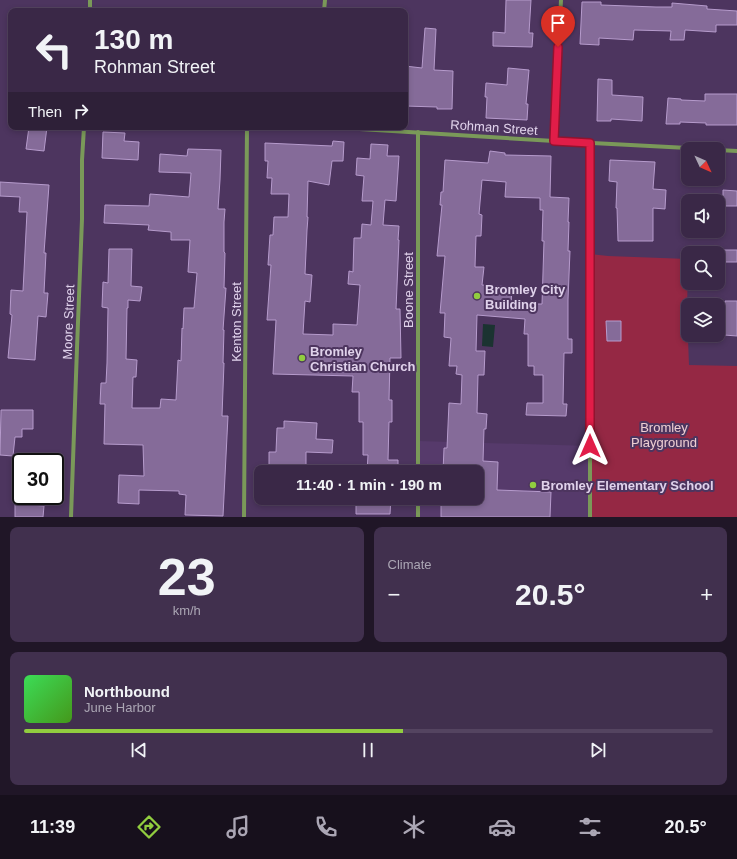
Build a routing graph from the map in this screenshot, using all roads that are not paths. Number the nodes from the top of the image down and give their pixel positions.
1 (561, 0) edge
2 (84, 130) edge
3 (247, 130) edge
4 (382, 130) edge
5 (418, 132) junction
6 (554, 141) junction
7 (590, 143) junction
8 (681, 148) edge
9 (725, 150) edge
10 (737, 151) edge
11 (418, 465) edge
12 (418, 505) edge
13 (71, 517) edge
14 (244, 517) edge
15 (418, 517) edge
16 (590, 517) edge

1 - 6 street
2 - 13 street, Moore Street
3 - 14 street, Kenton Street
4 - 5 street, Rohman Street
5 - 6 street, Rohman Street
5 - 11 street, Boone Street
6 - 7 street, Rohman Street
7 - 8 street, Rohman Street
7 - 16 street
9 - 10 street
12 - 15 street

